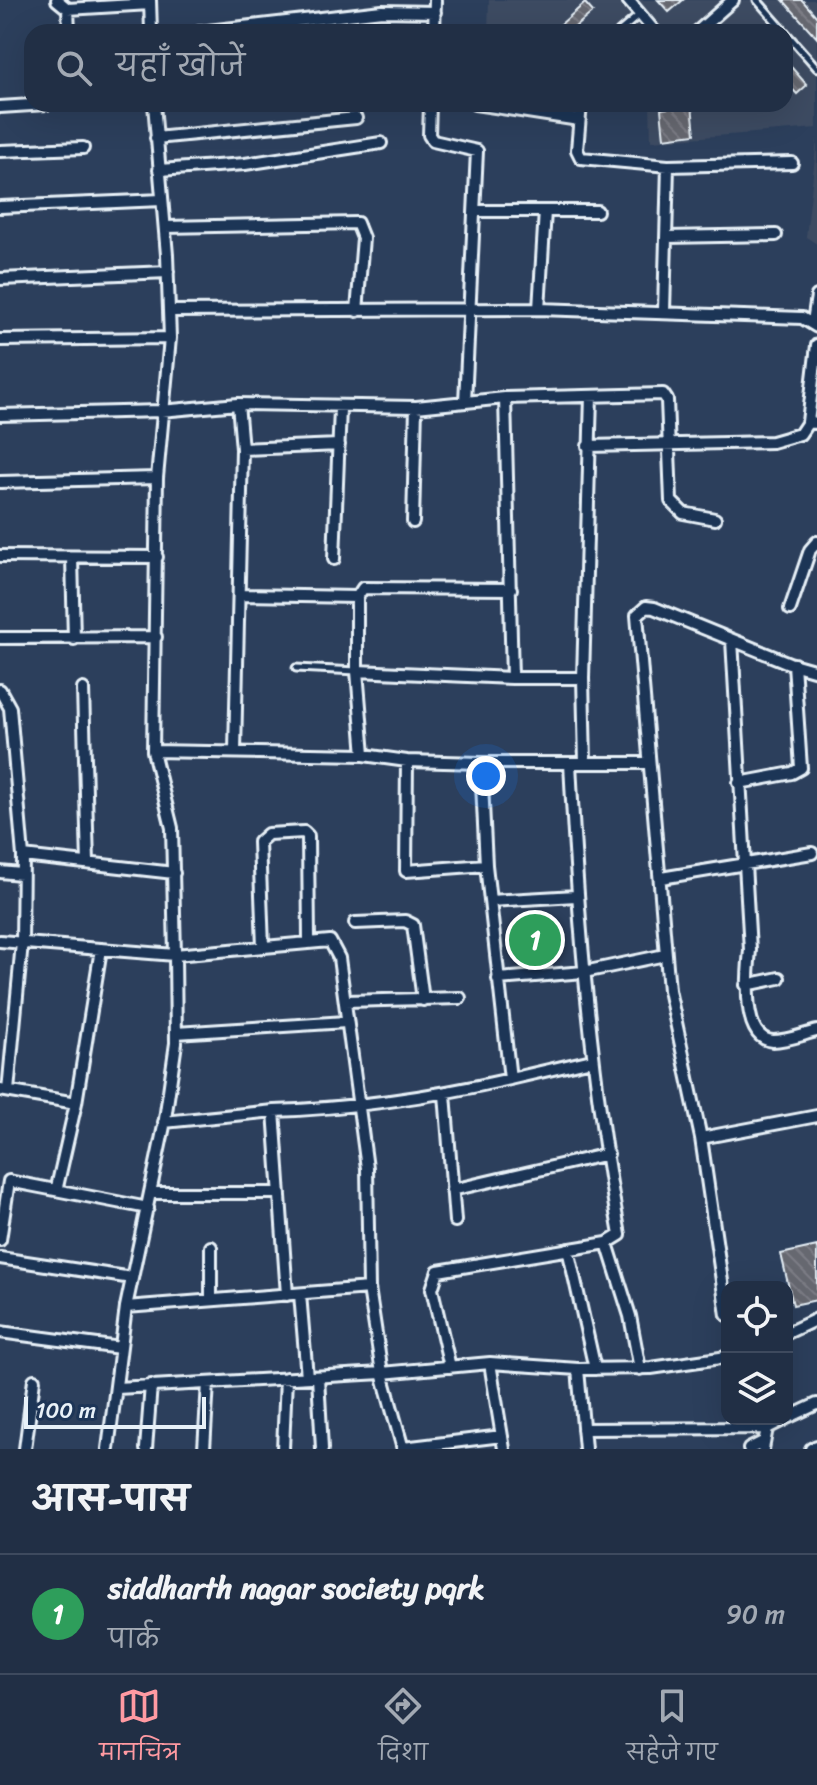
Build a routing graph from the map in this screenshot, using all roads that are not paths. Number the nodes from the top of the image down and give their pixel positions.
1 (57, 0) edge
2 (628, 0) edge
3 (733, 0) edge
4 (757, 0) edge
5 (150, 2) edge
6 (75, 6) edge
7 (435, 6) edge
8 (640, 14) junction
9 (151, 24) edge
10 (269, 24) edge
11 (628, 24) edge
12 (648, 24) edge
13 (706, 24) edge
14 (778, 24) edge
15 (793, 41) edge
16 (817, 68) edge
17 (24, 105) edge
18 (0, 107) edge
19 (154, 112) edge
20 (430, 112) edge
21 (535, 112) edge
22 (580, 112) edge
23 (356, 118) dead end
24 (579, 120) junction
25 (156, 138) junction
26 (381, 143) dead end
27 (83, 148) dead end
28 (0, 151) edge
29 (792, 163) dead end
30 (668, 166) junction
31 (159, 170) junction
32 (162, 200) junction
33 (0, 207) edge
34 (476, 211) junction
35 (545, 211) junction
36 (597, 211) dead end
37 (165, 227) junction
38 (776, 235) dead end
39 (667, 237) junction
40 (168, 272) junction
41 (0, 279) edge
42 (817, 296) edge
43 (539, 309) junction
44 (169, 311) junction
45 (357, 311) junction
46 (467, 311) junction
47 (664, 311) junction
48 (815, 325) edge
49 (170, 338) junction
50 (0, 340) edge
51 (817, 345) edge
52 (591, 396) junction
53 (505, 398) junction
54 (465, 402) junction
55 (238, 404) junction
56 (416, 407) junction
57 (340, 408) junction
58 (161, 411) junction
59 (0, 415) edge
60 (812, 422) edge
61 (339, 445) junction
62 (666, 445) junction
63 (588, 446) junction
64 (242, 449) junction
65 (157, 478) junction
66 (0, 482) edge
67 (715, 519) dead end
68 (413, 522) dead end
69 (817, 542) edge
70 (0, 556) edge
71 (72, 557) junction
72 (157, 557) junction
73 (334, 559) dead end
74 (511, 589) junction
75 (240, 595) junction
76 (357, 597) junction
77 (790, 609) dead end
78 (156, 637) junction
79 (0, 638) edge
80 (74, 639) junction
81 (732, 640) junction
82 (794, 664) junction
83 (296, 668) dead end
84 (357, 671) junction
85 (817, 671) edge
86 (512, 678) junction
87 (583, 678) junction
88 (83, 689) dead end
89 (0, 690) edge
90 (153, 751) junction
91 (235, 751) junction
92 (364, 755) junction
93 (407, 761) junction
94 (481, 763) junction
95 (570, 763) junction
96 (585, 763) junction
97 (648, 763) junction
98 (739, 783) junction
99 (812, 853) dead end
100 (23, 856) junction
101 (88, 863) junction
102 (486, 865) junction
103 (745, 866) junction
104 (0, 872) edge
105 (174, 873) junction
106 (21, 874) junction
107 (661, 878) junction
108 (576, 896) junction
109 (490, 901) junction
110 (355, 923) dead end
111 (0, 941) edge
112 (309, 941) junction
113 (22, 943) junction
114 (263, 947) junction
115 (101, 949) junction
116 (175, 955) junction
117 (665, 955) junction
118 (584, 972) junction
119 (779, 978) dead end
120 (498, 979) junction
121 (746, 985) junction
122 (460, 998) dead end
123 (423, 1000) junction
124 (346, 1001) junction
125 (346, 1022) junction
126 (817, 1031) edge
127 (176, 1033) junction
128 (592, 1060) junction
129 (510, 1079) junction
130 (4, 1091) edge
131 (445, 1094) junction
132 (76, 1103) junction
133 (358, 1108) junction
134 (274, 1111) junction
135 (817, 1116) edge
136 (164, 1122) junction
137 (701, 1138) junction
138 (608, 1154) junction
139 (4, 1180) edge
140 (57, 1187) junction
141 (452, 1190) junction
142 (151, 1193) junction
143 (280, 1193) junction
144 (148, 1208) junction
145 (455, 1221) dead end
146 (0, 1240) edge
147 (607, 1243) junction
148 (211, 1247) dead end
149 (568, 1249) junction
150 (0, 1258) edge
151 (132, 1278) junction
152 (722, 1281) edge
153 (369, 1288) junction
154 (300, 1294) junction
155 (287, 1295) junction
156 (211, 1300) junction
157 (126, 1307) junction
158 (817, 1319) edge
159 (793, 1330) edge
160 (0, 1332) edge
161 (120, 1348) junction
162 (721, 1358) edge
163 (490, 1363) junction
164 (450, 1367) junction
165 (578, 1369) junction
166 (595, 1369) junction
167 (640, 1369) junction
168 (382, 1373) junction
169 (313, 1377) junction
170 (286, 1378) junction
171 (34, 1380) dead end
172 (208, 1383) junction
173 (151, 1385) junction
174 (117, 1388) junction
175 (817, 1404) edge
176 (793, 1415) edge
177 (773, 1425) edge
178 (767, 1428) junction
179 (583, 1429) junction
180 (502, 1436) junction
181 (763, 1446) edge
182 (817, 1446) edge
183 (403, 1448) edge
184 (25, 1449) edge
185 (108, 1449) edge
186 (146, 1449) edge
187 (204, 1449) edge
188 (283, 1449) edge
189 (322, 1449) edge
190 (504, 1449) edge
191 (585, 1449) edge
192 (749, 1449) edge
193 (811, 1449) edge

1 - 6 street
2 - 8 street
3 - 13 street
4 - 14 lane
5 - 6 street
5 - 9 street
7 - 10 street
8 - 11 lane
8 - 12 street
15 - 16 lane
17 - 18 street
19 - 25 street
20 - 34 street
21 - 24 street
22 - 24 street
23 - 25 street
24 - 30 street
25 - 31 street
26 - 31 street
27 - 28 street
29 - 30 street
30 - 39 street
31 - 32 street
32 - 33 street
32 - 37 street
34 - 35 street
34 - 46 street
35 - 36 street
35 - 43 street
37 - 40 street
37 - 45 street
38 - 39 street
39 - 47 street
40 - 41 street
40 - 44 street
42 - 48 street
43 - 46 street
43 - 47 street
44 - 45 street
44 - 49 street
45 - 46 street
46 - 54 street
47 - 48 street
49 - 50 street
49 - 58 street
51 - 60 street
52 - 53 street
52 - 62 street
52 - 63 street
53 - 54 street
53 - 74 street
54 - 56 street
55 - 57 street
55 - 58 street
55 - 64 street
56 - 57 street
56 - 68 street
57 - 61 street
58 - 59 street
58 - 65 street
60 - 62 street
61 - 64 street
61 - 73 street
62 - 63 street
62 - 67 street
63 - 87 street
64 - 75 street
65 - 66 street
65 - 72 street
69 - 77 street
70 - 71 street
71 - 72 street
71 - 80 street
72 - 78 street
74 - 76 street
74 - 86 street
75 - 76 street
75 - 91 street
76 - 84 street
78 - 80 street
78 - 90 street
79 - 80 street
81 - 82 street
81 - 97 street
81 - 98 street
82 - 85 street
82 - 98 street
83 - 84 lane
84 - 86 street
84 - 92 street
86 - 87 street
87 - 96 street
88 - 101 street
89 - 100 street
90 - 91 street
90 - 105 street
91 - 92 street
92 - 93 street
93 - 94 street
93 - 102 street
94 - 95 street
94 - 102 street
95 - 96 street
95 - 108 street
96 - 97 street
97 - 107 street
98 - 103 street
99 - 103 street
100 - 101 street
100 - 106 street
101 - 105 street
102 - 109 street
103 - 107 street
103 - 121 street
104 - 106 street
105 - 116 street
106 - 113 street
107 - 117 street
108 - 109 street
108 - 118 street
109 - 120 street
110 - 123 street
111 - 113 street
112 - 114 street
112 - 114 street
112 - 124 street
113 - 115 street
113 - 130 street
114 - 116 street
115 - 116 street
115 - 132 street
116 - 127 street
117 - 118 street
117 - 137 street
118 - 120 street
118 - 128 street
119 - 121 street
120 - 129 street
121 - 126 street
122 - 123 street
123 - 124 street
124 - 125 street
125 - 127 street
125 - 133 street
127 - 136 street
128 - 129 street
128 - 138 street
129 - 131 street
130 - 132 street
131 - 133 street
131 - 141 street
132 - 140 street
133 - 134 street
133 - 153 street
134 - 136 street
134 - 143 street
135 - 137 street
136 - 142 street
137 - 152 street
138 - 141 street
138 - 147 street
139 - 140 street
139 - 146 street
140 - 144 street
141 - 145 street
142 - 143 street
142 - 144 street
143 - 155 street
144 - 151 street
147 - 149 street
147 - 167 street
148 - 156 street
149 - 164 street
149 - 166 street
150 - 151 street
151 - 157 street
153 - 154 street
153 - 168 street
154 - 155 street
154 - 169 street
155 - 156 street
156 - 157 street
157 - 161 street
158 - 159 street
160 - 161 street
161 - 174 street
162 - 167 street
163 - 164 street
163 - 165 street
163 - 180 street
164 - 168 street
165 - 166 street
165 - 179 street
166 - 167 street
168 - 169 street
168 - 183 street
169 - 170 street
169 - 189 street
170 - 172 street
170 - 188 street
171 - 184 street
172 - 173 street
172 - 187 street
173 - 174 street
173 - 186 street
174 - 185 street
175 - 176 street
177 - 178 street
178 - 179 street
178 - 181 street
179 - 191 street
180 - 183 street
180 - 190 street
181 - 192 street
182 - 193 street

